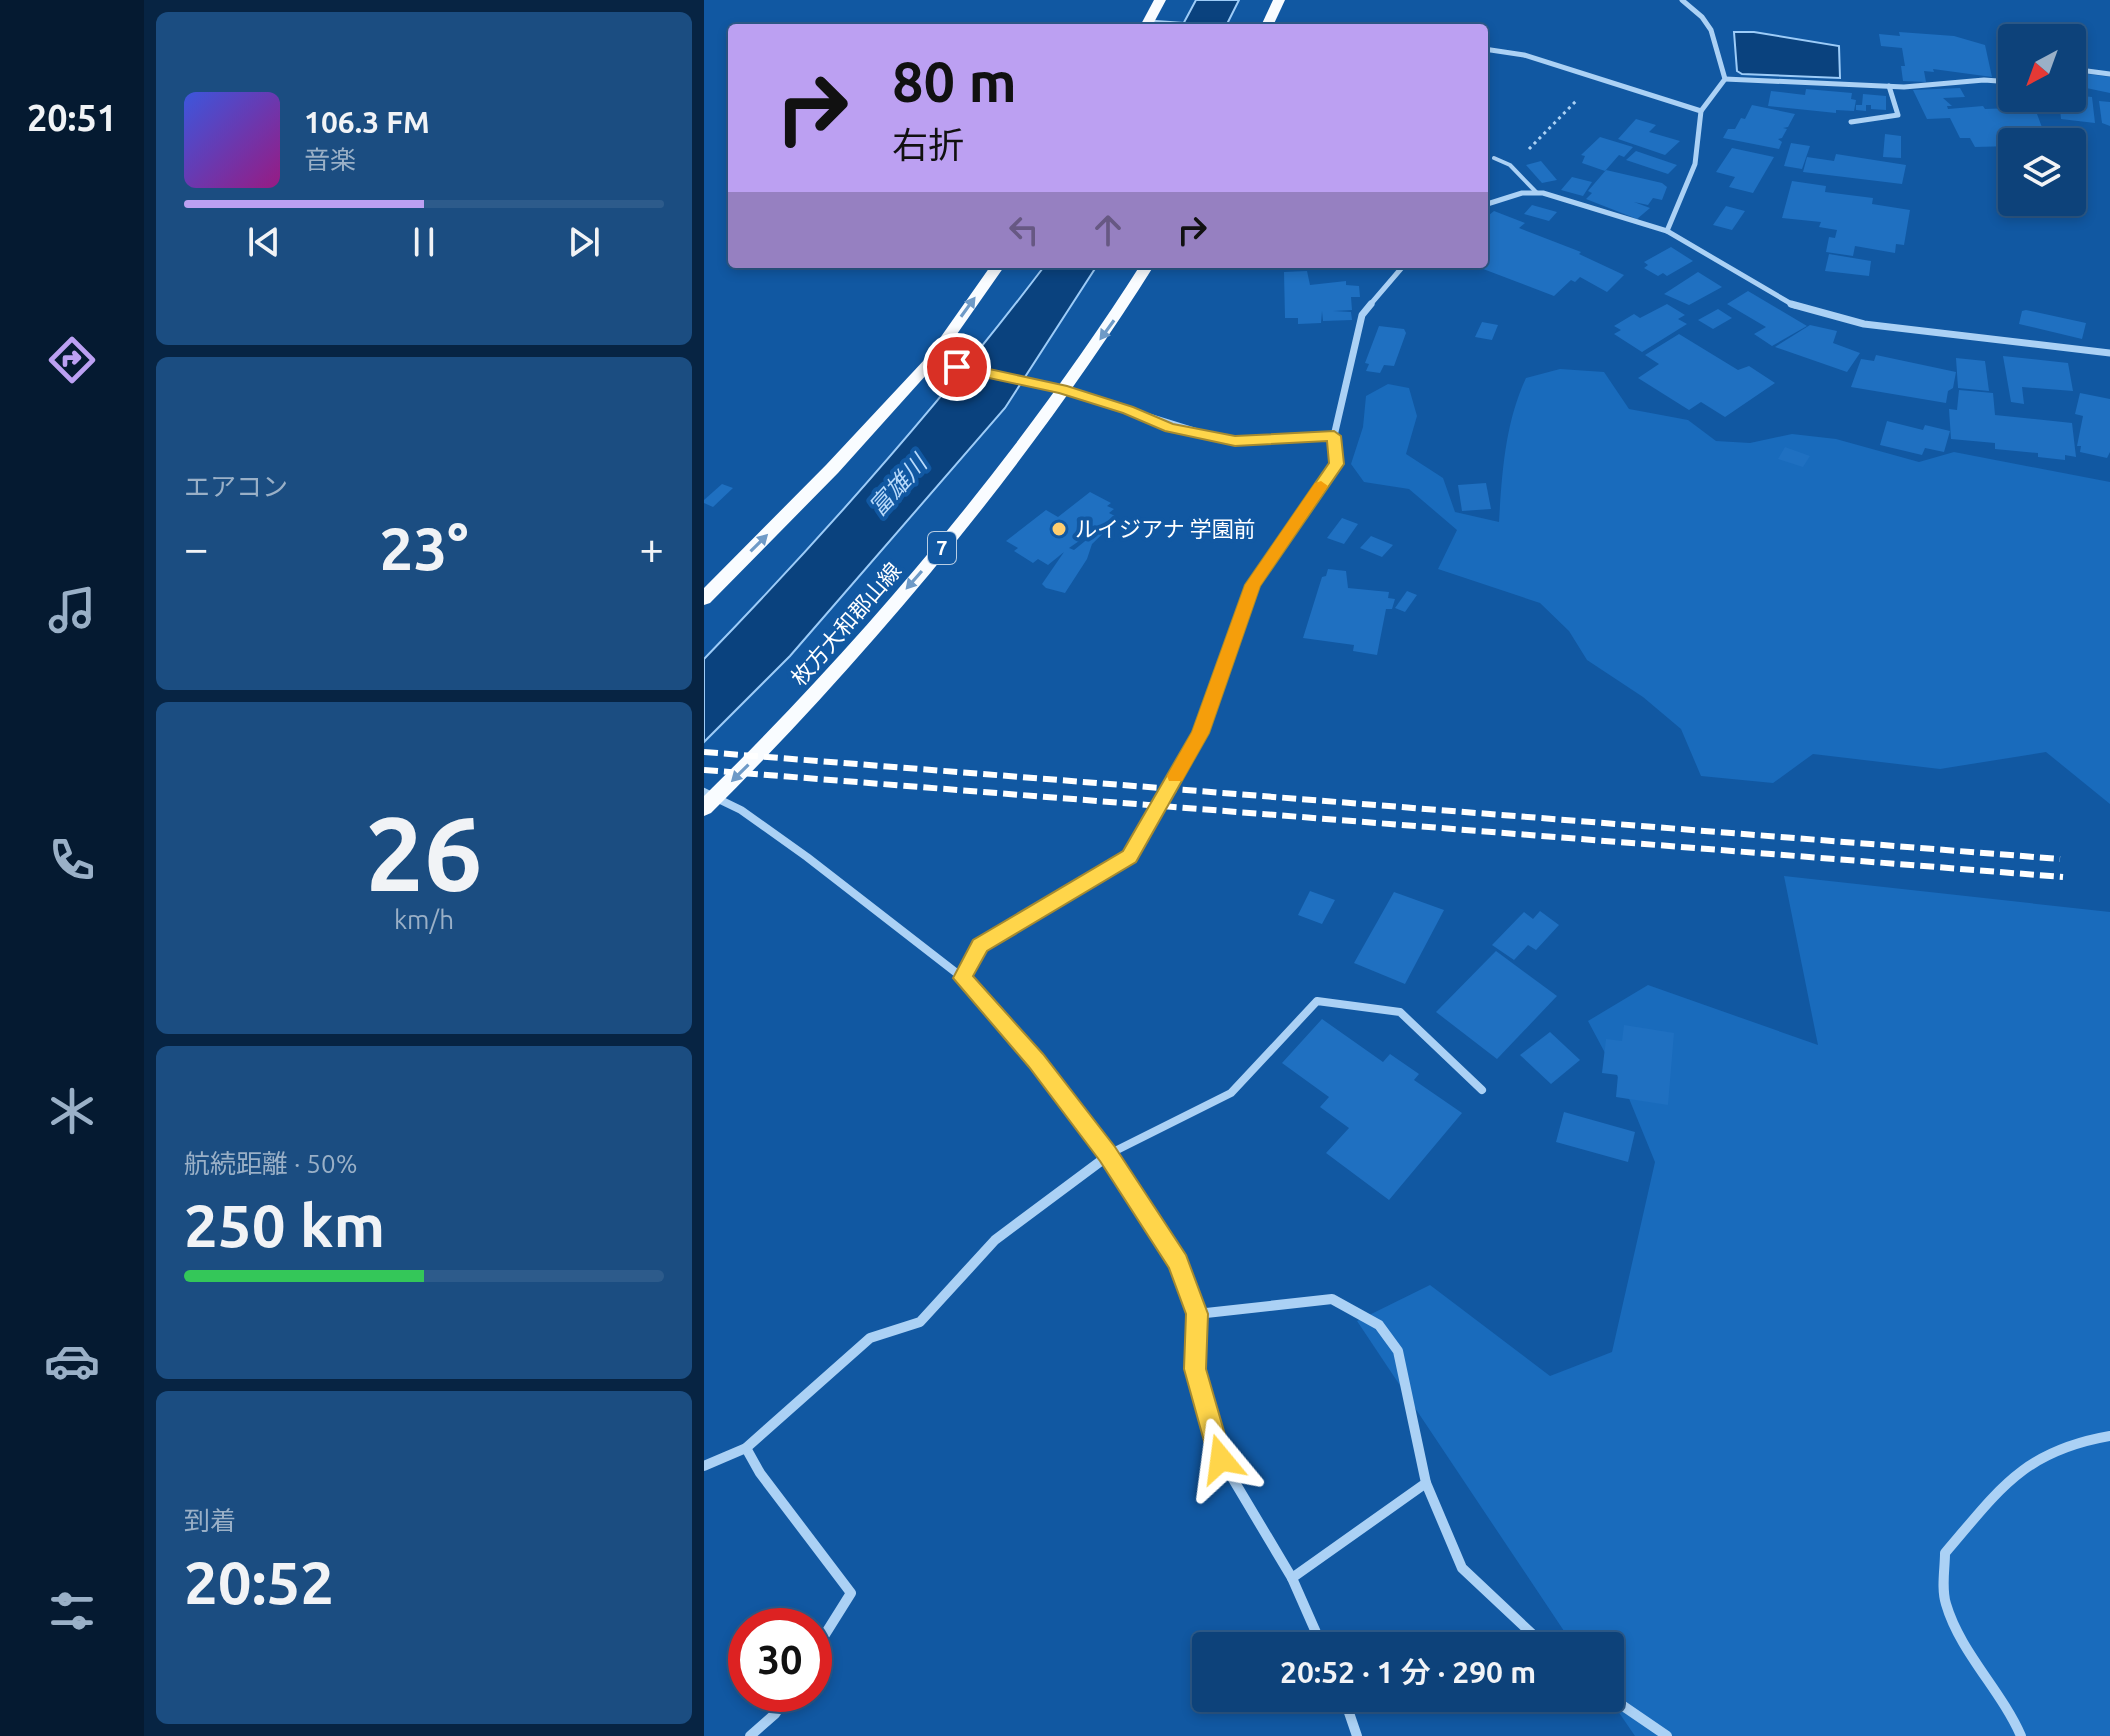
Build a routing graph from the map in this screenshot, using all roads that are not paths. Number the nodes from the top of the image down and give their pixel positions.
1 (1160, 0) edge
2 (1279, 0) edge
3 (1682, 0) edge
4 (1148, 24) edge
5 (1268, 24) edge
6 (1488, 50) edge
7 (2086, 71) edge
8 (2110, 74) edge
9 (1725, 79) junction
10 (1998, 81) edge
11 (1889, 86) junction
12 (1701, 111) junction
13 (1851, 122) dead end
14 (1494, 158) dead end
15 (1537, 193) junction
16 (1488, 204) edge
17 (1667, 231) junction
18 (996, 268) edge
19 (1146, 268) edge
20 (1401, 268) edge
21 (2110, 353) edge
22 (931, 361) junction
23 (1062, 389) junction
24 (1334, 436) junction
25 (704, 599) edge
26 (708, 799) edge
27 (963, 978) junction
28 (1482, 1090) dead end
29 (1108, 1154) junction
30 (1197, 1314) junction
31 (2110, 1436) edge
32 (746, 1448) junction
33 (704, 1466) edge
34 (1426, 1483) junction
35 (1292, 1578) junction
36 (832, 1623) edge
37 (1316, 1632) edge
38 (1530, 1632) edge
39 (1624, 1707) edge
40 (776, 1712) edge
41 (1349, 1712) edge
42 (750, 1736) edge
43 (1357, 1736) edge
44 (1667, 1736) edge
45 (2021, 1736) edge

1 - 4 main road
2 - 5 main road
3 - 9 street
6 - 12 street
7 - 8 street
9 - 11 street
9 - 12 street
10 - 11 street
11 - 13 street
12 - 17 street
14 - 15 lane
15 - 16 street
15 - 17 street
17 - 21 street
22 -> 18 main road
19 -> 23 main road, 枚方大和郡山線 / 7
20 - 24 street
22 - 23 street
25 -> 22 main road
23 - 24 street
23 -> 26 main road, 枚方大和郡山線 / 7
24 - 27 street
26 - 27 street
27 - 29 street
28 - 29 street
29 - 30 street
29 - 32 street
30 - 34 street
30 - 35 street
31 - 45 street
32 - 33 street
32 - 36 street
34 - 35 street
34 - 38 street
35 - 37 street
39 - 44 street
40 - 42 street
41 - 43 street

